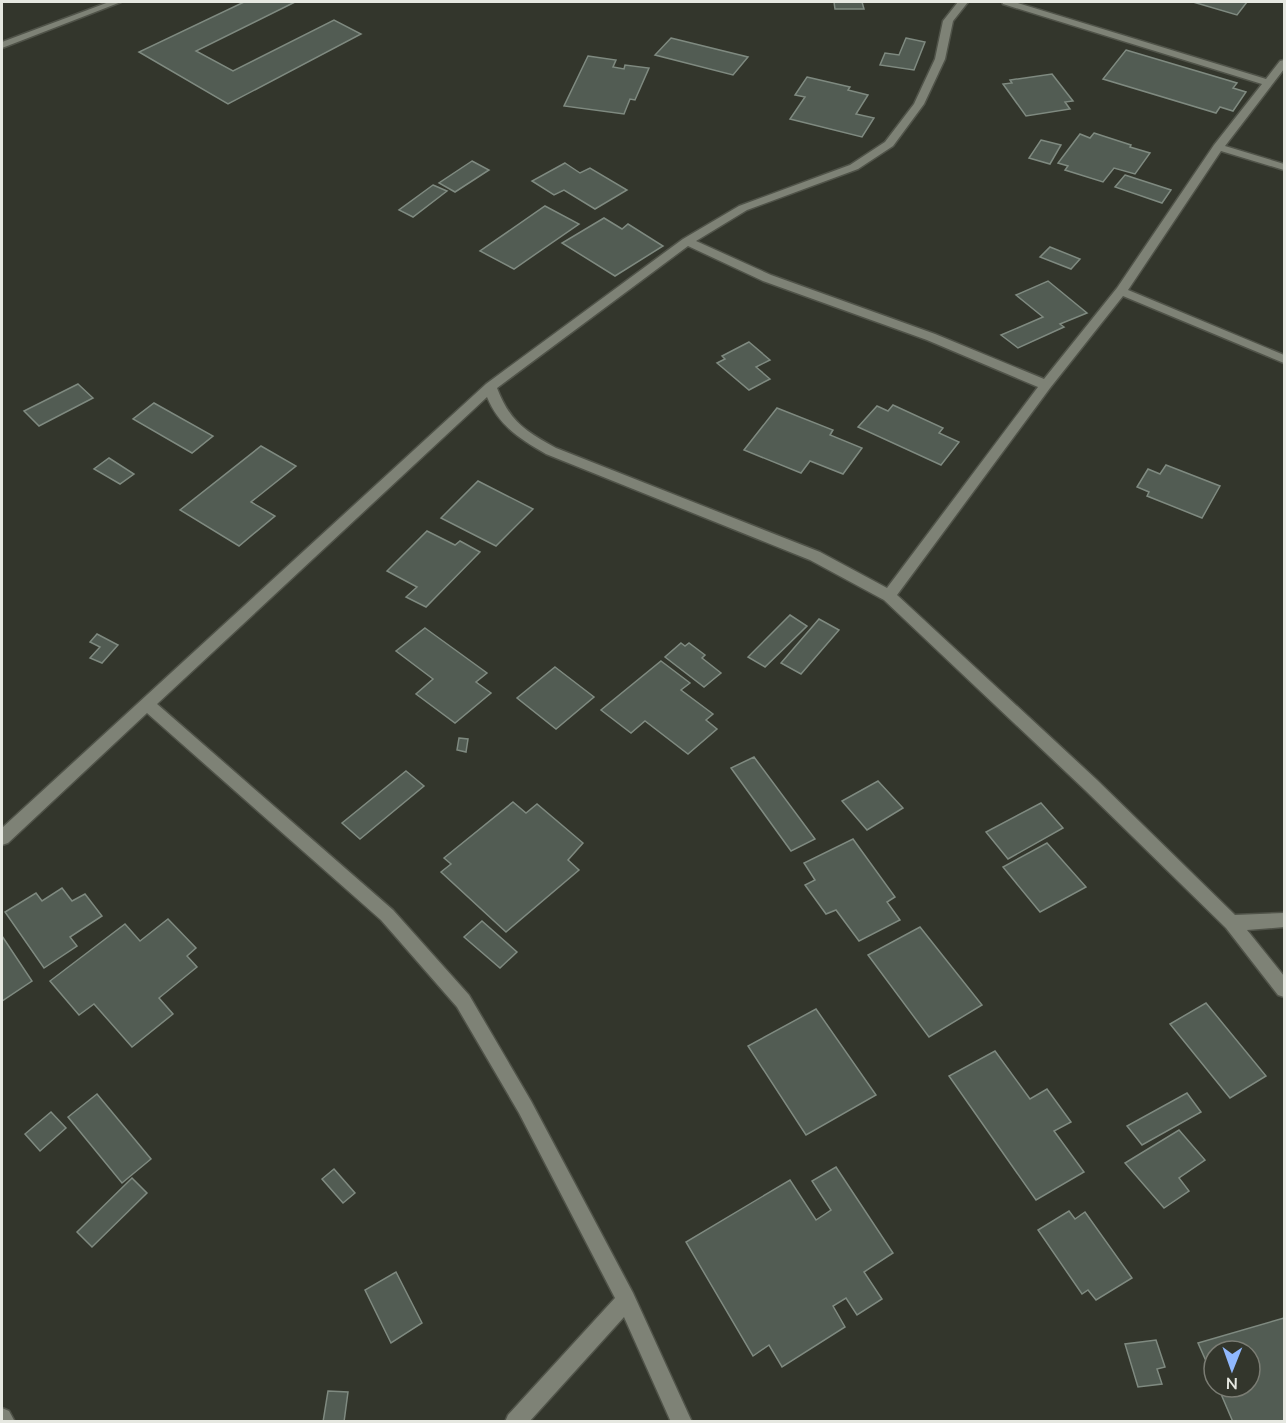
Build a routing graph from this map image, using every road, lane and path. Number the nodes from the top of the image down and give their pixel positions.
1 (116, 2) edge
2 (963, 2) edge
3 (1006, 2) edge
4 (2, 45) edge
5 (1284, 63) edge
6 (1268, 82) junction
7 (1218, 147) junction
8 (1284, 167) edge
9 (687, 241) junction
10 (1121, 291) junction
11 (1284, 359) edge
12 (1046, 385) junction
13 (490, 387) junction
14 (889, 596) junction
15 (147, 704) junction
16 (2, 838) edge
17 (1284, 920) edge
18 (1232, 923) junction
19 (1284, 989) edge
20 (626, 1300) junction
21 (2, 1418) edge
22 (5, 1422) edge
23 (515, 1422) edge
24 (682, 1422) edge

1 - 4 street
2 - 9 street
3 - 6 street
5 - 6 street
6 - 7 street
7 - 8 street
7 - 10 street
9 - 12 street
9 - 13 street
10 - 11 street
10 - 12 street
12 - 14 street
13 - 14 street
13 - 15 street
14 - 18 street
15 - 16 street
15 - 20 street
17 - 18 street
18 - 19 street
20 - 23 street
20 - 24 street
21 - 22 street

